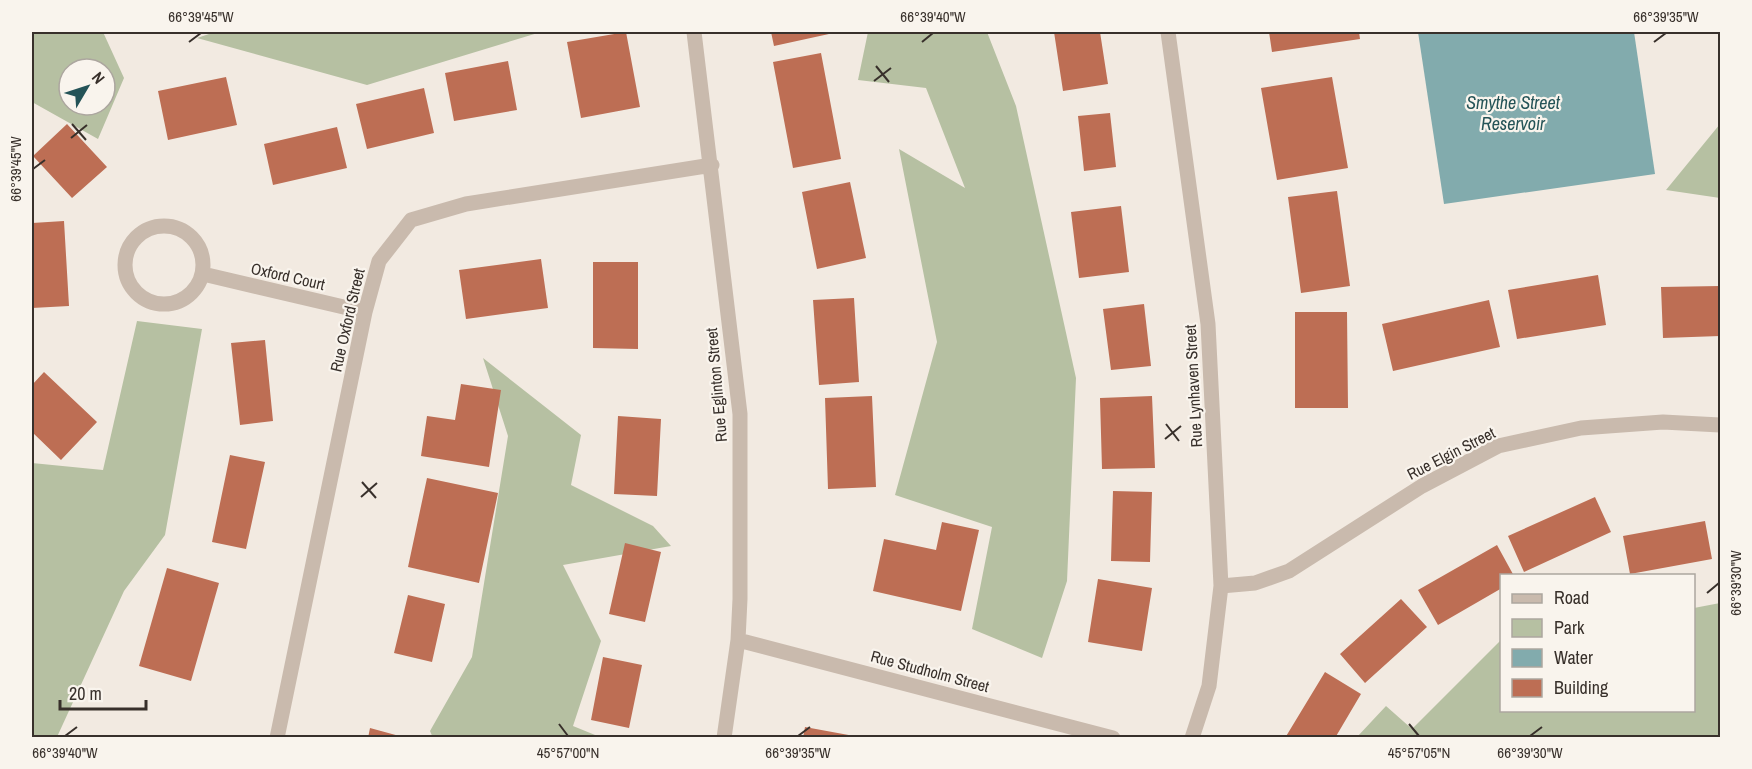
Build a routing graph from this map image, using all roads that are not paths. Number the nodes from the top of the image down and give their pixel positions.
1 (694, 32) edge
2 (1168, 32) edge
3 (712, 165) junction
4 (202, 274) junction
5 (365, 312) junction
6 (1720, 425) edge
7 (1221, 586) junction
8 (738, 640) junction
9 (277, 738) edge
10 (724, 738) edge
11 (1113, 738) edge
12 (1192, 738) edge

1 - 3 street, Rue Eglinton Street
2 - 7 street, Rue Lynhaven Street
3 - 5 street, Rue Oxford Street
3 - 8 street, Rue Eglinton Street
4 - 4 street
4 - 5 street, Oxford Court
5 - 9 street, Rue Oxford Street
6 - 7 street, Rue Elgin Street
7 - 12 street, Rue Lynhaven Street
8 - 10 street, Rue Eglinton Street
8 - 11 street, Rue Studholm Street

